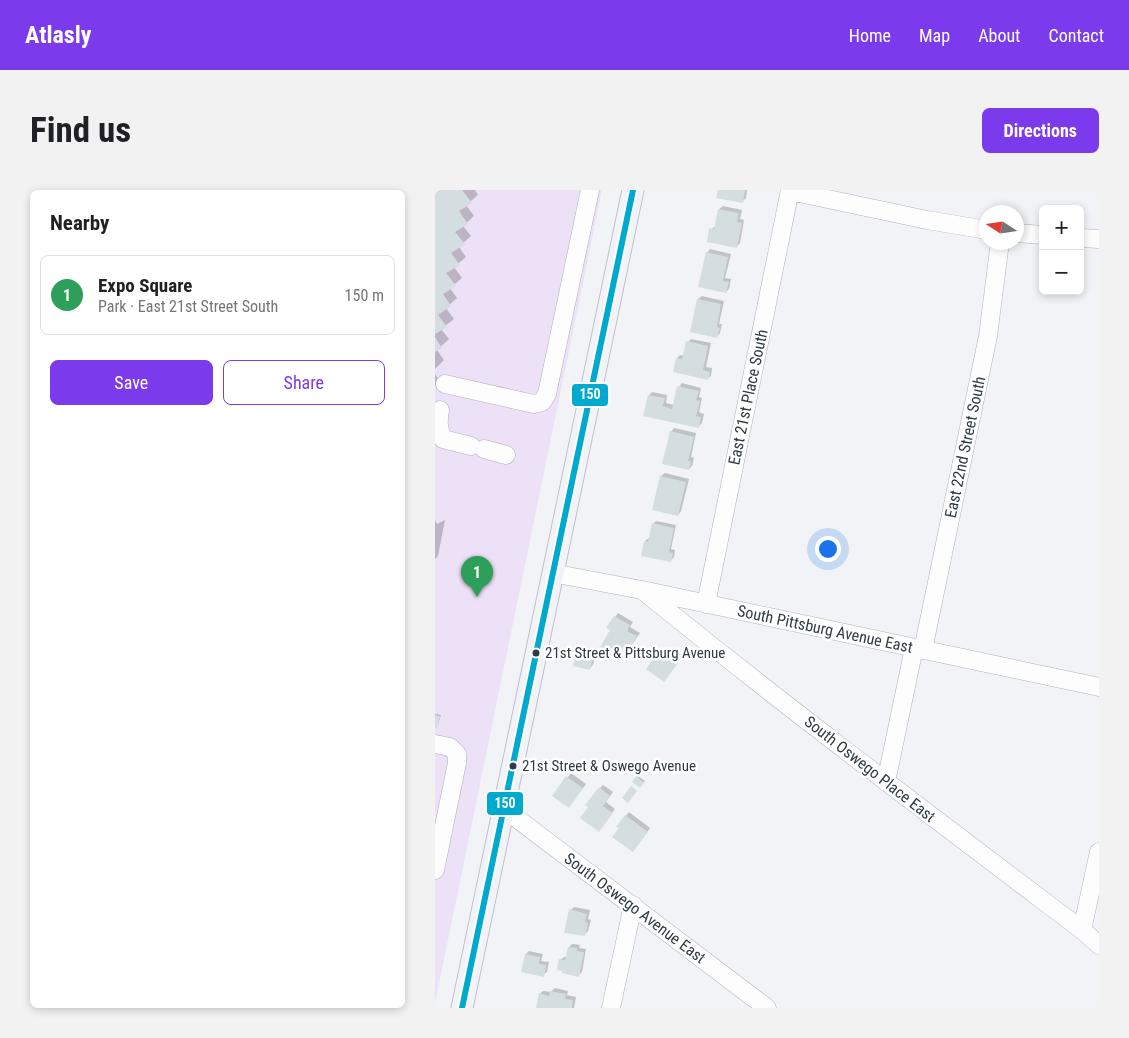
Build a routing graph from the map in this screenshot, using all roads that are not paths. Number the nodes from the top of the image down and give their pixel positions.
1 (590, 190) edge
2 (633, 190) edge
3 (790, 191) edge
4 (979, 229) edge
5 (1024, 234) edge
6 (1039, 236) edge
7 (1084, 238) edge
8 (1099, 239) edge
9 (999, 250) edge
10 (445, 384) dead end
11 (440, 410) dead end
12 (507, 455) dead end
13 (552, 573) junction
14 (643, 590) junction
15 (705, 604) junction
16 (919, 649) junction
17 (1099, 687) edge
18 (435, 744) edge
19 (886, 782) junction
20 (503, 808) junction
21 (1099, 852) edge
22 (435, 870) edge
23 (633, 905) junction
24 (1082, 930) junction
25 (1099, 945) edge
26 (461, 1008) edge
27 (611, 1008) edge
28 (767, 1008) edge

1 - 10 street
2 - 13 main road
3 - 4 street
3 - 15 street, East 21st Place South
5 - 6 street
7 - 8 street
9 - 16 street, East 22nd Street South
11 - 12 street
13 - 14 street, South Pittsburg Avenue East
13 - 20 main road
14 - 15 street, South Pittsburg Avenue East
14 - 19 street, South Oswego Place East
15 - 16 street, South Pittsburg Avenue East
16 - 17 street, South Pittsburg Avenue East
16 - 19 street, East 22nd Street South
18 - 22 street
19 - 24 street, South Oswego Place East
20 - 23 street, South Oswego Avenue East
20 - 26 main road
21 - 24 street
23 - 27 street
23 - 28 street, South Oswego Avenue East
24 - 25 street, South Oswego Place East

